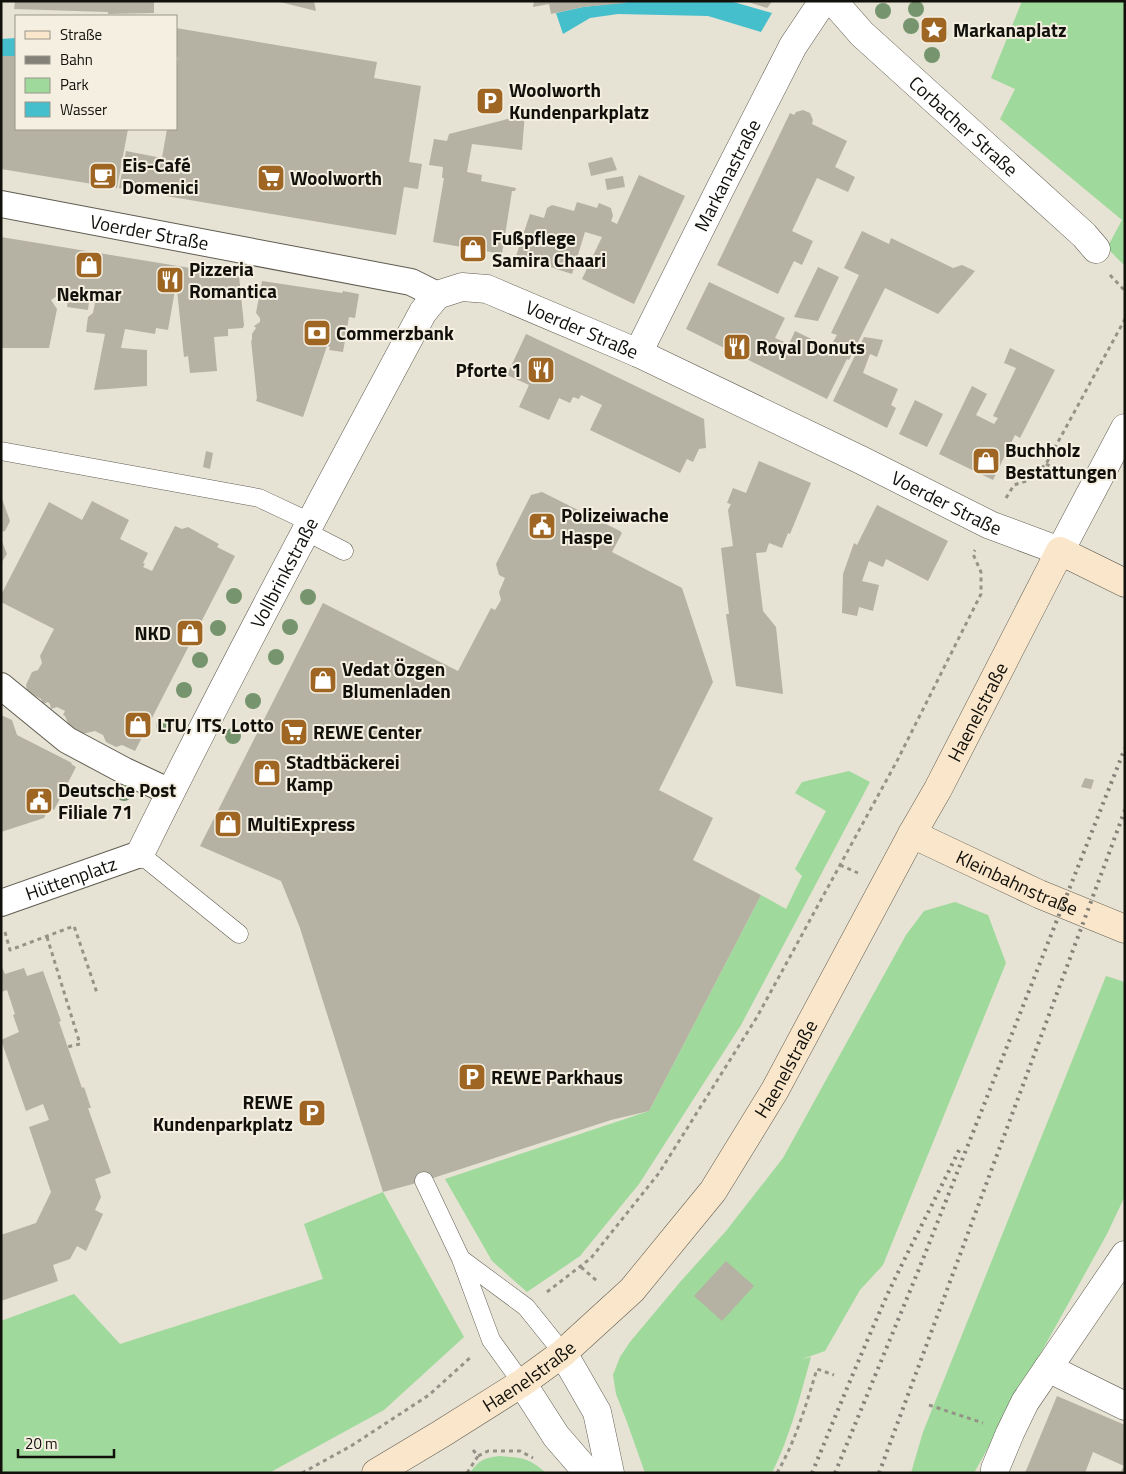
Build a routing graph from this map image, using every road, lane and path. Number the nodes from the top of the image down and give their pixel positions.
1 (823, 1) edge
2 (833, 1) edge
3 (1, 204) edge
4 (1096, 249) dead end
5 (437, 295) junction
6 (1125, 319) edge
7 (638, 353) junction
8 (1125, 428) edge
9 (1, 451) edge
10 (990, 525) junction
11 (307, 527) junction
12 (344, 551) dead end
13 (1060, 551) junction
14 (1125, 583) edge
15 (1, 686) edge
16 (170, 792) junction
17 (912, 834) junction
18 (140, 854) junction
19 (2, 915) edge
20 (1125, 929) edge
21 (239, 934) dead end
22 (47, 937) junction
23 (98, 993) dead end
24 (67, 1047) dead end
25 (424, 1181) dead end
26 (1125, 1255) edge
27 (461, 1259) junction
28 (526, 1307) junction
29 (491, 1340) junction
30 (564, 1352) junction
31 (1048, 1368) junction
32 (834, 1375) dead end
33 (522, 1383) junction
34 (929, 1404) dead end
35 (1125, 1406) edge
36 (973, 1420) dead end
37 (478, 1456) dead end
38 (302, 1473) edge
39 (376, 1473) edge
40 (467, 1473) edge
41 (588, 1473) edge
42 (610, 1473) edge
43 (777, 1473) edge
44 (995, 1473) edge

1 - 7 street, Markanastraße
2 - 4 street, Corbacher Straße
3 - 5 street, Voerder Straße
5 - 7 street, Voerder Straße
5 - 11 street, Vollbrinkstraße
6 - 10 path
7 - 10 street, Voerder Straße
8 - 13 street
9 - 11 lane
10 - 13 street, Voerder Straße
10 - 28 path
11 - 12 lane
11 - 16 street, Vollbrinkstraße
13 - 14 main road, Voerder Straße
13 - 17 main road, Haenelstraße
15 - 16 street
16 - 18 street, Vollbrinkstraße
17 - 20 main road, Kleinbahnstraße
17 - 30 main road, Haenelstraße
18 - 19 street, Hüttenplatz
18 - 21 lane
19 - 22 path
22 - 23 path
22 - 24 path
25 - 27 lane
26 - 31 street
27 - 28 lane
27 - 29 lane
28 - 30 lane
29 - 33 lane
29 - 38 path
30 - 33 main road, Haenelstraße
30 - 42 street
31 - 35 street
31 - 44 street
32 - 43 path
33 - 39 main road, Haenelstraße
33 - 41 street
34 - 36 path
37 - 40 path

